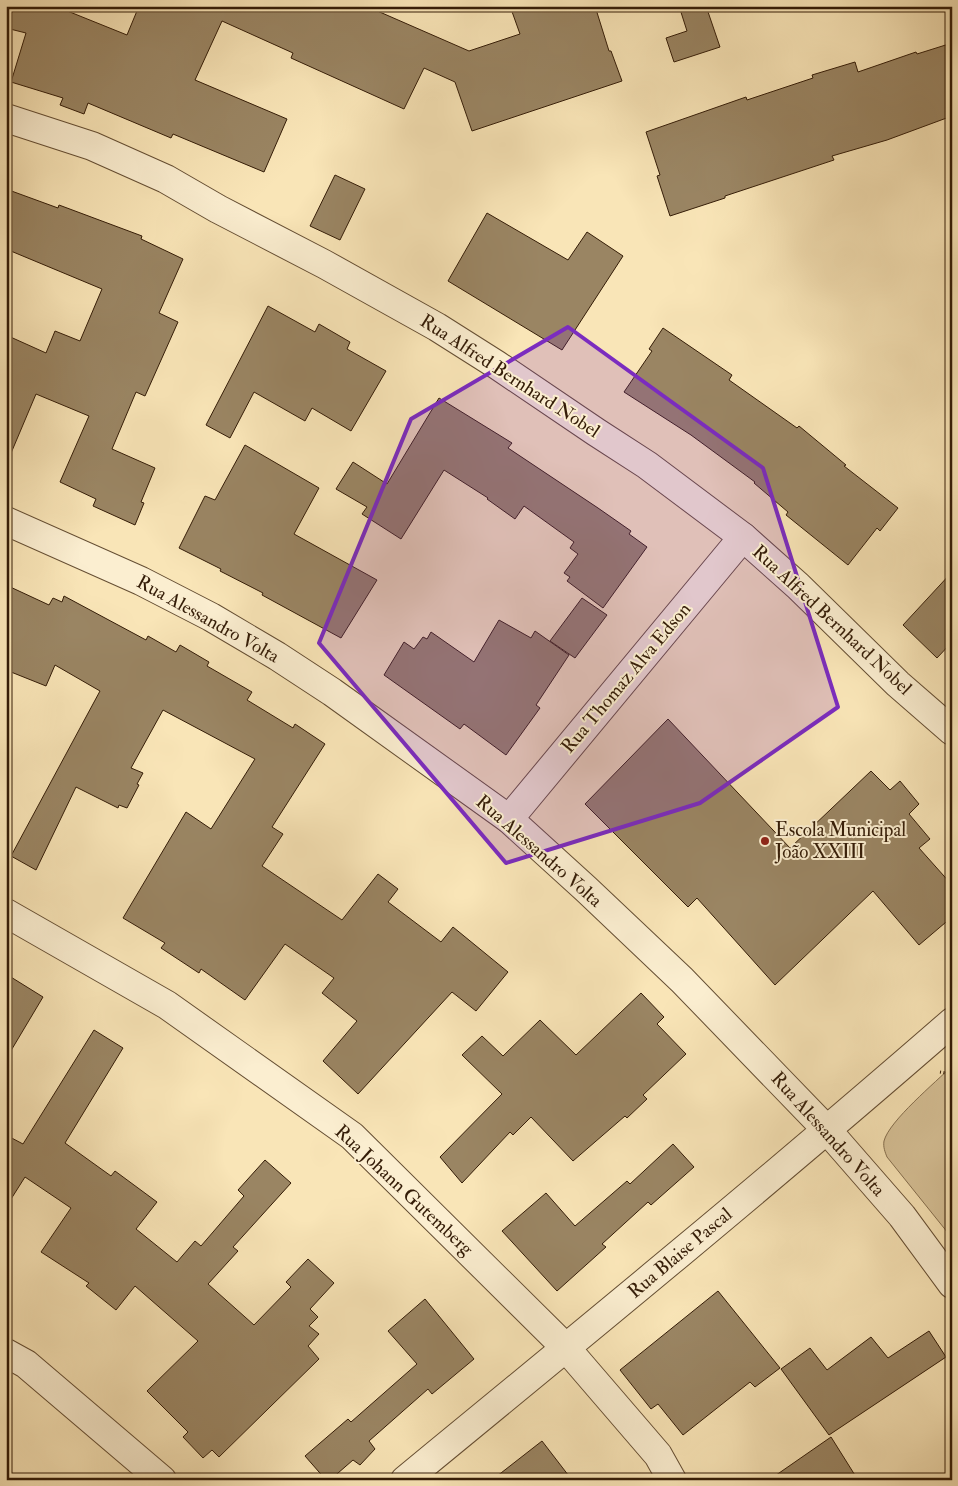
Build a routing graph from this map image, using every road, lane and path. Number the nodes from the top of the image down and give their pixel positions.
1 (6, 118) edge
2 (6, 521) edge
3 (743, 537) junction
4 (952, 731) edge
5 (509, 820) junction
6 (6, 913) edge
7 (952, 1022) edge
8 (827, 1130) junction
9 (952, 1284) edge
10 (566, 1348) junction
11 (6, 1353) edge
12 (162, 1480) edge
13 (405, 1480) edge
14 (672, 1480) edge

1 - 3 street, Rua Alfred Bernhard Nobel
2 - 5 street, Rua Alessandro Volta
3 - 4 street, Rua Alfred Bernhard Nobel
3 - 5 street, Rua Thomaz Alva Edson
5 - 8 street, Rua Alessandro Volta
6 - 10 street, Rua Johann Gutemberg
7 - 8 street, Rua Blaise Pascal
8 - 9 street, Rua Alessandro Volta
8 - 10 street, Rua Blaise Pascal
10 - 13 street, Rua Blaise Pascal
10 - 14 street, Rua Johann Gutemberg
11 - 12 street

